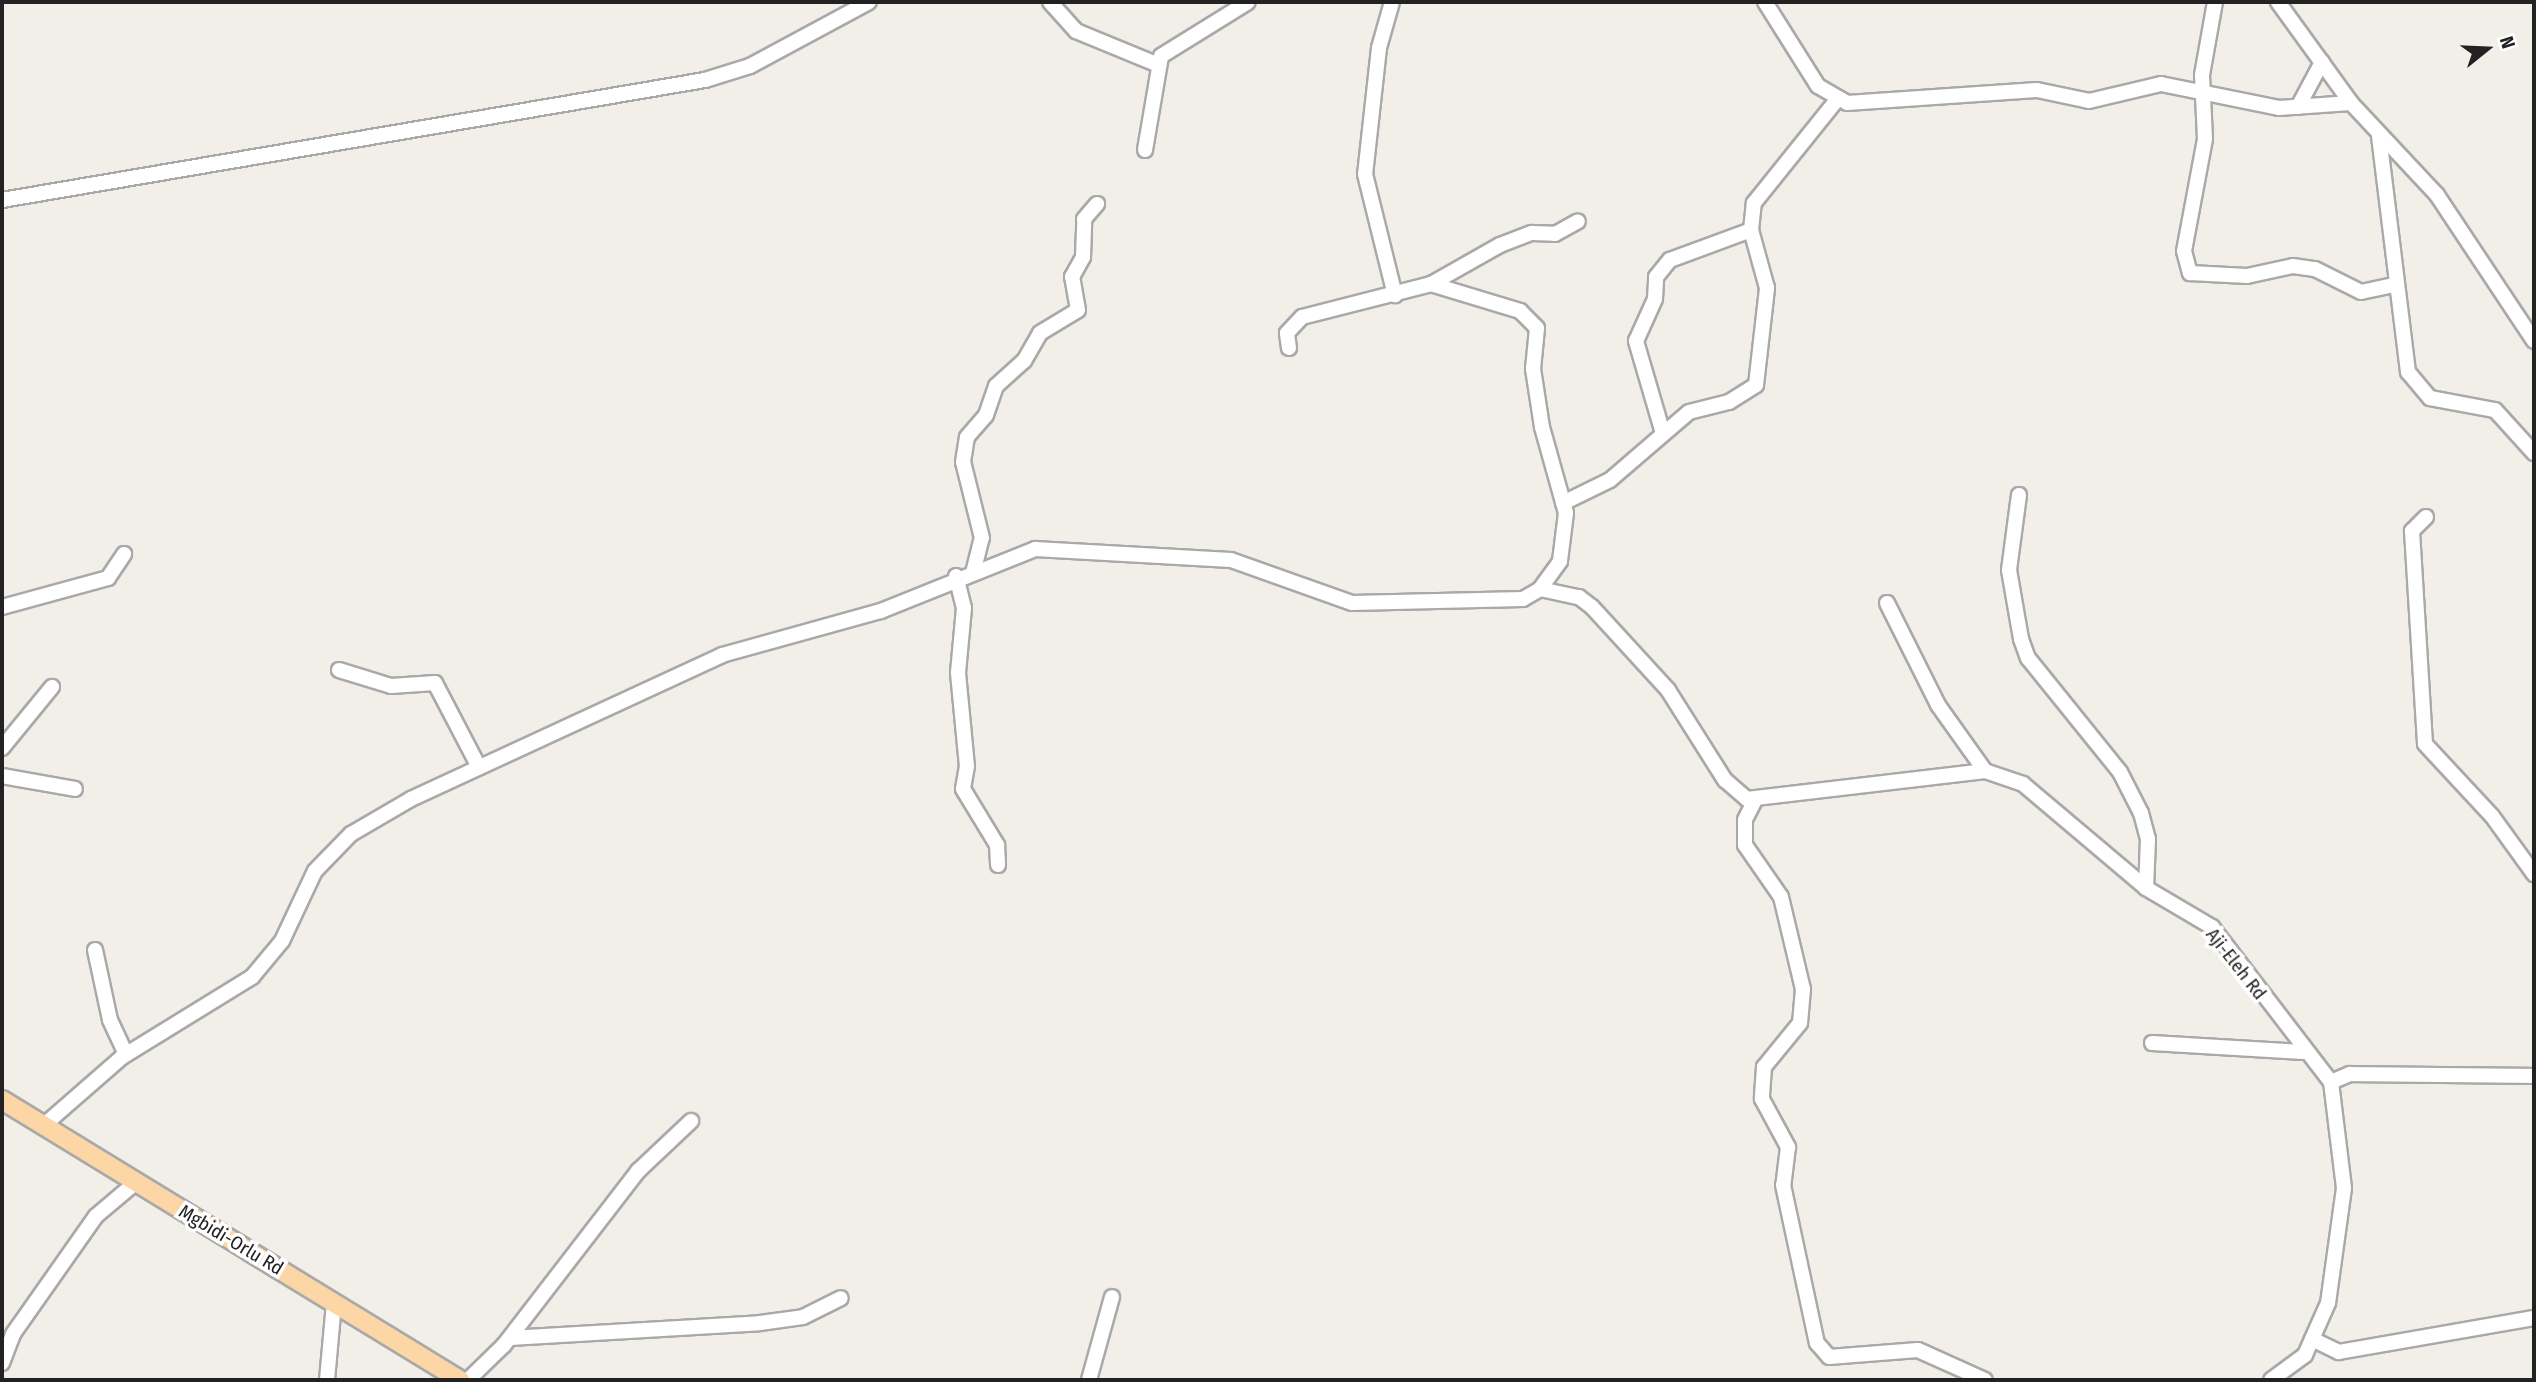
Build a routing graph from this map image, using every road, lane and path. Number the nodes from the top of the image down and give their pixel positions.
1 (869, 2) edge
2 (1050, 2) edge
3 (1248, 2) edge
4 (1392, 2) edge
5 (1765, 2) edge
6 (2215, 2) edge
7 (2278, 2) edge
8 (2322, 62) junction
9 (1159, 65) junction
10 (2208, 94) junction
11 (1836, 101) junction
12 (2351, 103) junction
13 (2298, 107) junction
14 (2379, 135) junction
15 (1145, 150) dead end
16 (2, 200) edge
17 (1097, 204) dead end
18 (1578, 222) dead end
19 (1751, 230) junction
20 (1431, 285) junction
21 (2394, 285) junction
22 (1395, 295) junction
23 (2534, 341) edge
24 (1289, 348) dead end
25 (1662, 430) junction
26 (2534, 453) edge
27 (2019, 495) dead end
28 (1563, 503) junction
29 (2427, 517) dead end
30 (124, 554) dead end
31 (973, 573) junction
32 (956, 576) junction
33 (1540, 590) junction
34 (1887, 603) dead end
35 (2, 607) edge
36 (339, 670) dead end
37 (52, 687) dead end
38 (2, 748) edge
39 (479, 767) junction
40 (1985, 771) junction
41 (2, 776) edge
42 (75, 789) dead end
43 (1755, 800) junction
44 (998, 864) dead end
45 (2534, 874) edge
46 (2146, 888) junction
47 (95, 950) dead end
48 (2152, 1043) dead end
49 (2303, 1052) junction
50 (126, 1055) junction
51 (2534, 1076) edge
52 (2331, 1082) junction
53 (2, 1100) edge
54 (691, 1121) dead end
55 (43, 1126) junction
56 (135, 1183) junction
57 (1112, 1297) dead end
58 (841, 1298) dead end
59 (334, 1303) junction
60 (2534, 1318) edge
61 (509, 1338) junction
62 (2312, 1339) junction
63 (2, 1363) edge
64 (327, 1380) edge
65 (460, 1380) edge
66 (468, 1380) edge
67 (1089, 1380) edge
68 (1985, 1380) edge
69 (2271, 1380) edge

1 - 16 street
2 - 9 street
3 - 9 street
4 - 22 street
5 - 11 street
6 - 10 street
7 - 8 street
8 - 12 street
8 - 13 street
9 - 15 street
10 - 11 street
10 - 13 street
10 - 21 street
11 - 19 street
12 - 13 street
12 - 14 street
14 - 21 street
14 - 23 street
17 - 31 street
18 - 20 street
19 - 25 street
19 - 25 street
20 - 22 street
20 - 28 street
21 - 26 street
22 - 24 street
25 - 28 street
27 - 46 street
28 - 33 street
29 - 45 street
30 - 35 street
31 - 32 street
31 - 33 street
32 - 39 street
32 - 44 street
33 - 43 street
34 - 40 street
36 - 39 street
37 - 38 street
39 - 50 street
40 - 43 street
40 - 46 street, Aji-Eleh Rd
41 - 42 street
43 - 68 street
46 - 49 street, Aji-Eleh Rd
47 - 50 street
48 - 49 street
49 - 52 street, Aji-Eleh Rd
50 - 55 street
51 - 52 street
52 - 62 street
53 - 55 main road, Mgbidi-Orlu Rd
54 - 61 street
55 - 56 main road, Mgbidi-Orlu Rd
56 - 59 main road, Mgbidi-Orlu Rd
56 - 63 street
57 - 67 street
58 - 61 street
59 - 64 street
59 - 65 main road, Mgbidi-Orlu Rd
60 - 62 street
61 - 66 street
62 - 69 street

